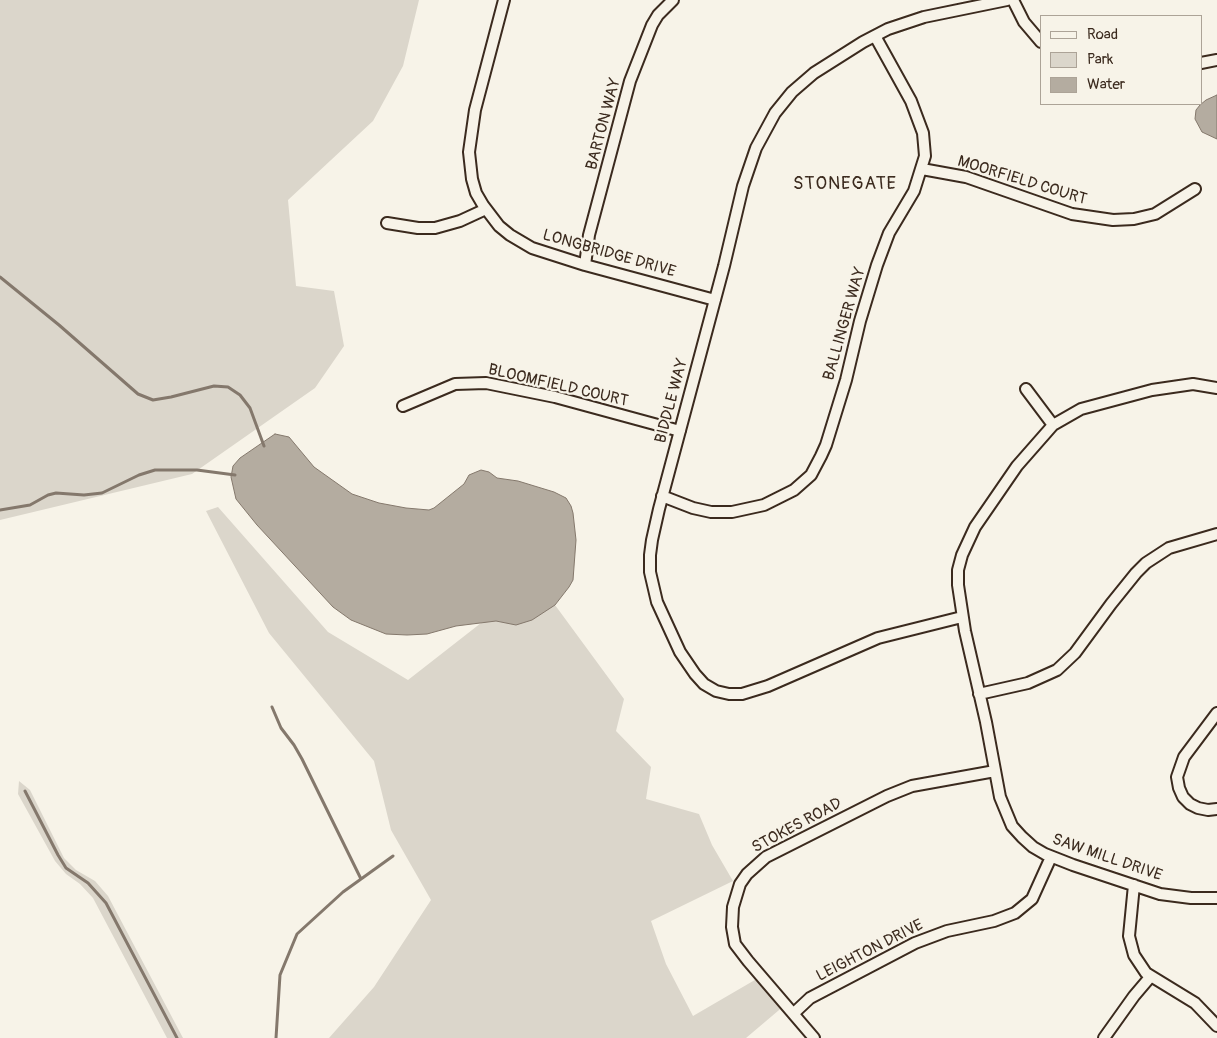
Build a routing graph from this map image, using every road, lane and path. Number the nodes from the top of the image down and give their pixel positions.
1 (504, 0) edge
2 (673, 0) edge
3 (1007, 0) edge
4 (1013, 0) edge
5 (874, 36) junction
6 (1040, 41) edge
7 (1217, 60) edge
8 (1202, 63) edge
9 (922, 169) junction
10 (1195, 189) dead end
11 (486, 209) junction
12 (387, 223) dead end
13 (585, 265) junction
14 (715, 300) junction
15 (1217, 388) edge
16 (1026, 389) dead end
17 (403, 406) dead end
18 (1053, 425) junction
19 (680, 431) junction
20 (662, 496) junction
21 (1217, 534) edge
22 (962, 617) junction
23 (979, 694) junction
24 (1217, 713) edge
25 (995, 771) junction
26 (1217, 809) edge
27 (1051, 857) junction
28 (1134, 885) junction
29 (1217, 898) edge
30 (1151, 976) junction
31 (794, 1012) junction
32 (1217, 1026) edge
33 (814, 1038) edge
34 (1104, 1038) edge

1 - 11 street, LONGBRIDGE DRIVE
2 - 13 street, BARTON WAY
3 - 5 street, BIDDLE WAY
4 - 6 street
5 - 9 street, BALLINGER WAY
5 - 14 street, BIDDLE WAY
7 - 8 street
9 - 10 street, MOORFIELD COURT
9 - 20 street, BALLINGER WAY
11 - 12 street
11 - 13 street, LONGBRIDGE DRIVE
13 - 14 street, LONGBRIDGE DRIVE
14 - 19 street, BIDDLE WAY
15 - 18 street
16 - 18 street
17 - 19 street, BLOOMFIELD COURT
18 - 22 street
19 - 20 street, BIDDLE WAY
20 - 22 street, BIDDLE WAY
21 - 23 street
22 - 23 street, SAW MILL DRIVE
23 - 25 street, SAW MILL DRIVE
24 - 26 street
25 - 27 street, SAW MILL DRIVE
25 - 31 street, STOKES ROAD
27 - 28 street, SAW MILL DRIVE
27 - 31 street, LEIGHTON DRIVE
28 - 29 street, SAW MILL DRIVE
28 - 30 street
30 - 32 street
30 - 34 street
31 - 33 street, STOKES ROAD

